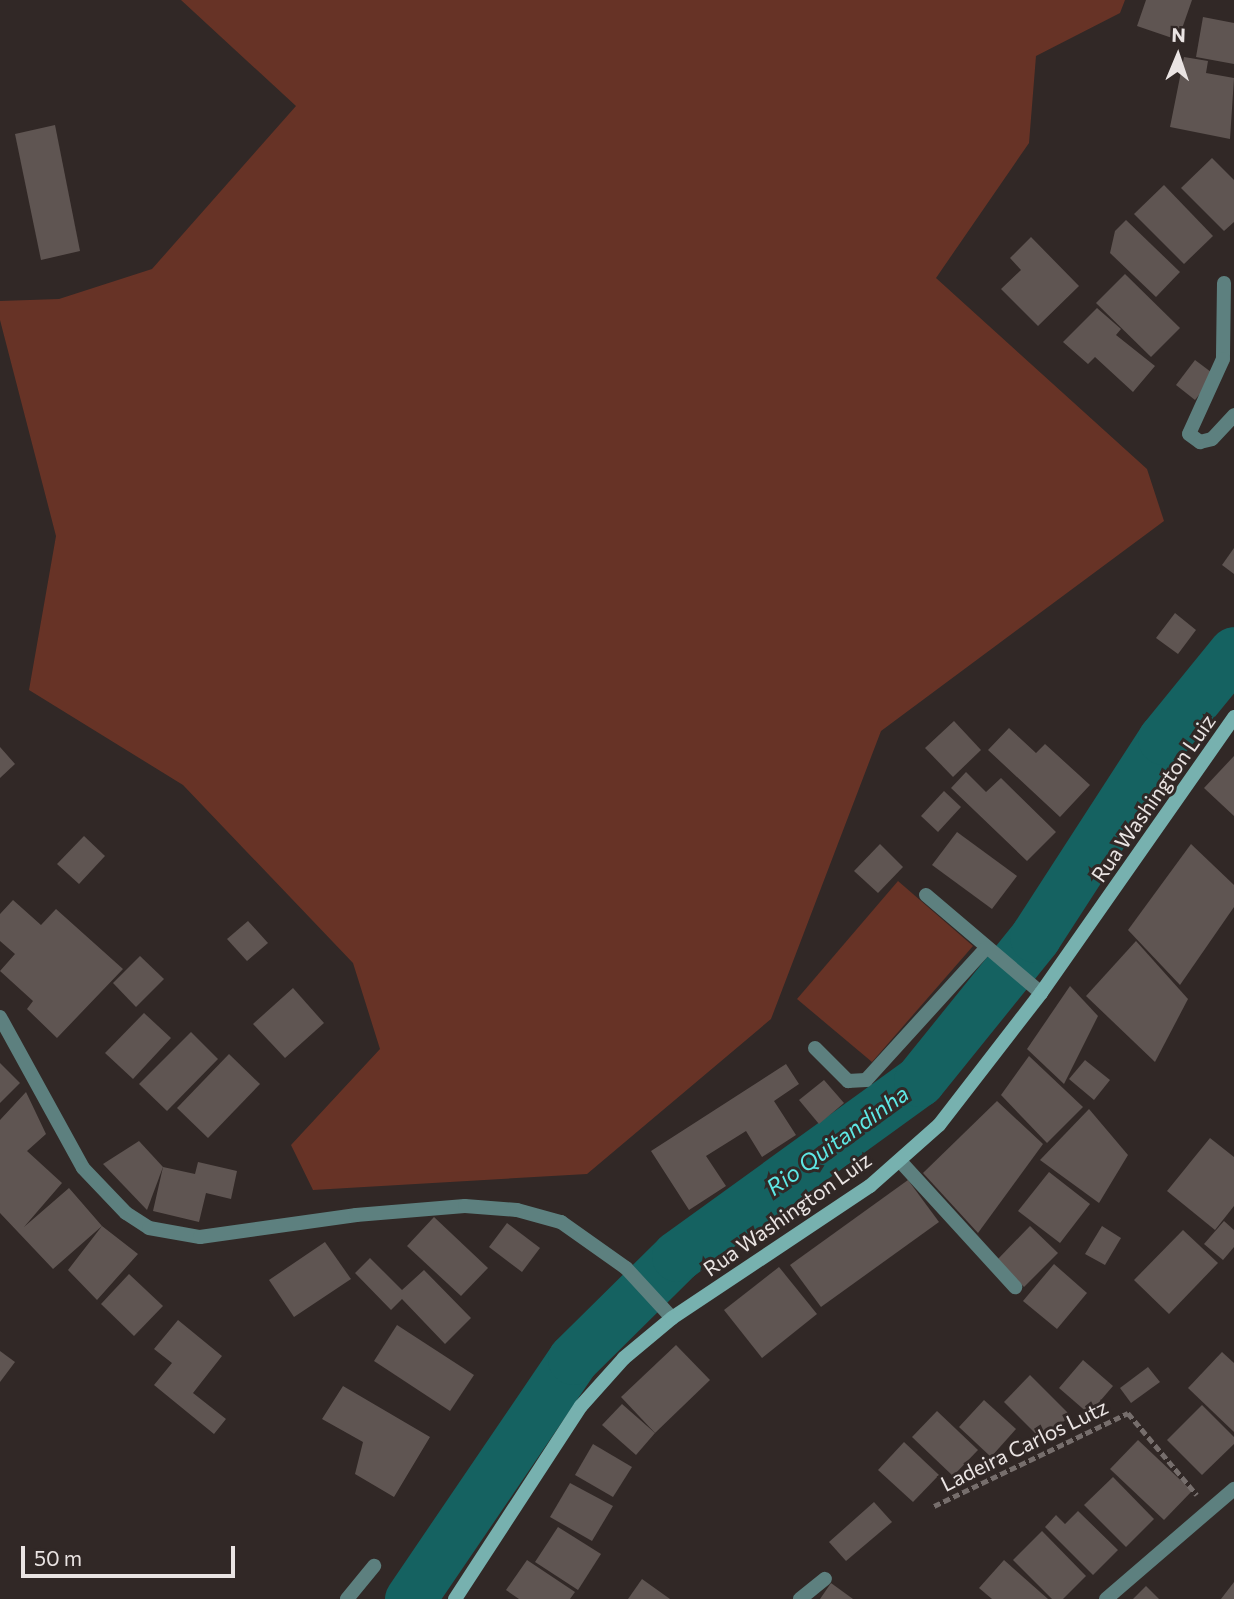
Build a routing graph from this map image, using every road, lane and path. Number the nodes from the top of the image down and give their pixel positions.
1 (1224, 283) dead end
2 (1234, 415) edge
3 (1234, 717) edge
4 (926, 895) dead end
5 (986, 948) junction
6 (1041, 993) junction
7 (0, 1017) edge
8 (815, 1048) dead end
9 (900, 1161) junction
10 (1015, 1287) dead end
11 (672, 1318) junction
12 (1234, 1489) edge
13 (934, 1506) dead end
14 (1209, 1510) junction
15 (374, 1566) dead end
16 (825, 1579) dead end
17 (347, 1599) edge
18 (455, 1599) edge
19 (800, 1599) edge
20 (1106, 1599) edge

1 - 2 street
3 - 6 main road, Rua Washington Luiz
4 - 5 street
5 - 6 street
5 - 8 street
6 - 9 main road, Rua Washington Luiz
7 - 11 street
9 - 10 street
9 - 11 main road, Rua Washington Luiz
11 - 18 main road, Rua Washington Luiz
12 - 14 street
13 - 14 path, Ladeira Carlos Lutz
14 - 20 street
15 - 17 street
16 - 19 street

